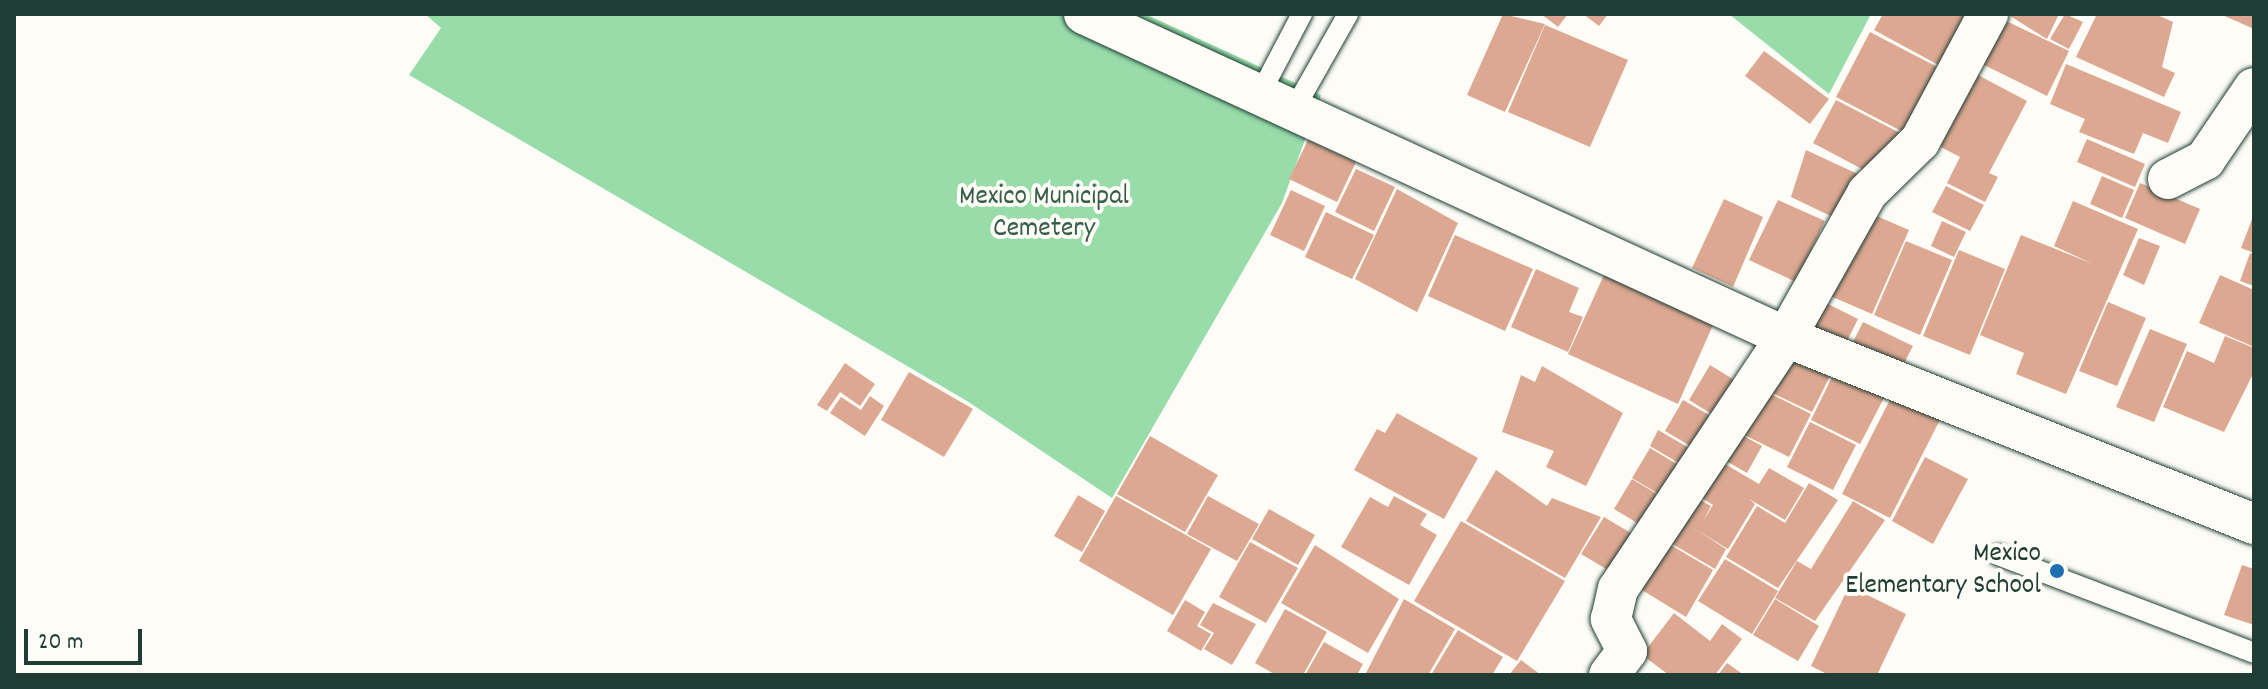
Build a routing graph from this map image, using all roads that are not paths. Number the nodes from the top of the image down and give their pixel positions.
1 (1084, 14) edge
2 (1302, 14) edge
3 (1348, 14) edge
4 (1988, 14) edge
5 (2254, 88) edge
6 (1279, 99) junction
7 (2168, 179) dead end
8 (1786, 337) junction
9 (2254, 524) edge
10 (1998, 555) dead end
11 (2254, 653) edge
12 (1609, 675) edge

1 - 6 street
2 - 6 lane
3 - 6 lane
4 - 8 street
5 - 7 street
6 - 8 street
8 - 9 street
8 - 12 street
10 - 11 lane

